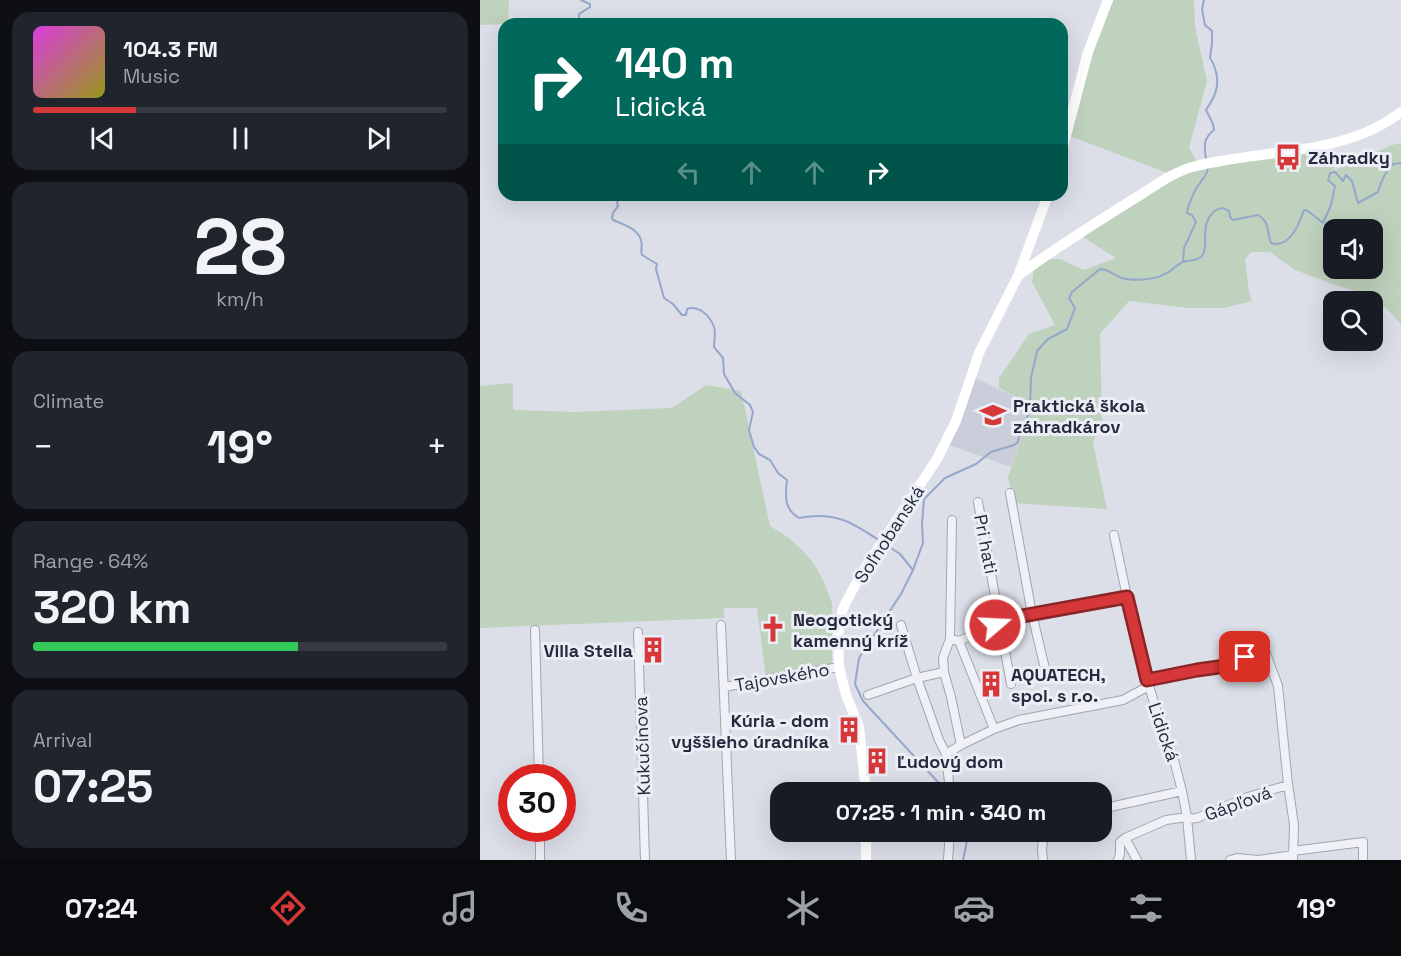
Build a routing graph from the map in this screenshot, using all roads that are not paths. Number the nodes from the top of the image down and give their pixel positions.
1 (1108, 0) edge
2 (1401, 112) edge
3 (1068, 130) edge
4 (1046, 201) edge
5 (1018, 276) junction
6 (1010, 493) dead end
7 (978, 502) dead end
8 (951, 520) dead end
9 (1114, 535) dead end
10 (1127, 597) junction
11 (1032, 614) junction
12 (1000, 622) junction
13 (721, 625) dead end
14 (901, 625) dead end
15 (535, 630) dead end
16 (638, 632) dead end
17 (955, 640) junction
18 (839, 667) junction
19 (944, 672) junction
20 (1047, 677) dead end
21 (917, 678) junction
22 (1148, 683) junction
23 (1011, 684) dead end
24 (724, 687) junction
25 (868, 695) dead end
26 (994, 729) junction
27 (961, 745) junction
28 (946, 754) junction
29 (538, 764) edge
30 (865, 782) edge
31 (949, 782) edge
32 (1288, 785) junction
33 (1182, 791) junction
34 (1112, 807) edge
35 (1187, 818) junction
36 (1125, 838) junction
37 (540, 842) edge
38 (866, 842) edge
39 (949, 842) edge
40 (1043, 842) edge
41 (1293, 855) edge
42 (540, 860) edge
43 (645, 860) edge
44 (731, 860) edge
45 (866, 860) edge
46 (948, 860) edge
47 (1043, 860) edge
48 (1118, 860) edge
49 (1137, 860) edge
50 (1191, 860) edge
51 (1230, 860) edge
52 (1363, 860) edge

1 - 3 street
2 - 5 street
4 - 5 street, Soľnobanská
5 - 18 street, Soľnobanská
6 - 11 street, Pri hati
7 - 12 street, Pri hati
8 - 17 street, Pri hati
9 - 10 street, Lidická
10 - 11 street
10 - 22 street, Lidická
11 - 12 street
11 - 20 street, Pri hati
12 - 17 street
12 - 23 street, Pri hati
13 - 24 street, Tajovského
14 - 21 street
15 - 29 street
16 - 43 street, Kukučínova
17 - 19 street, Pri hati
17 - 26 street, Pri hati
18 - 24 street, Tajovského
18 - 30 street, Soľnobanská
19 - 21 street
19 - 27 street, Pri hati
21 - 25 street
21 - 28 street
22 - 26 street
22 - 32 street, Gápľová
22 - 33 street, Lidická
24 - 44 street, Tajovského
26 - 27 street
27 - 28 street
28 - 31 street
32 - 35 street, Gápľová
32 - 41 street, Gápľová
33 - 34 street
33 - 35 street, Lidická
35 - 36 street, Gápľová
35 - 50 street, Lidická
36 - 48 street
36 - 49 street
37 - 42 street
38 - 45 street
39 - 46 street
40 - 47 street
41 - 51 street
41 - 52 street

